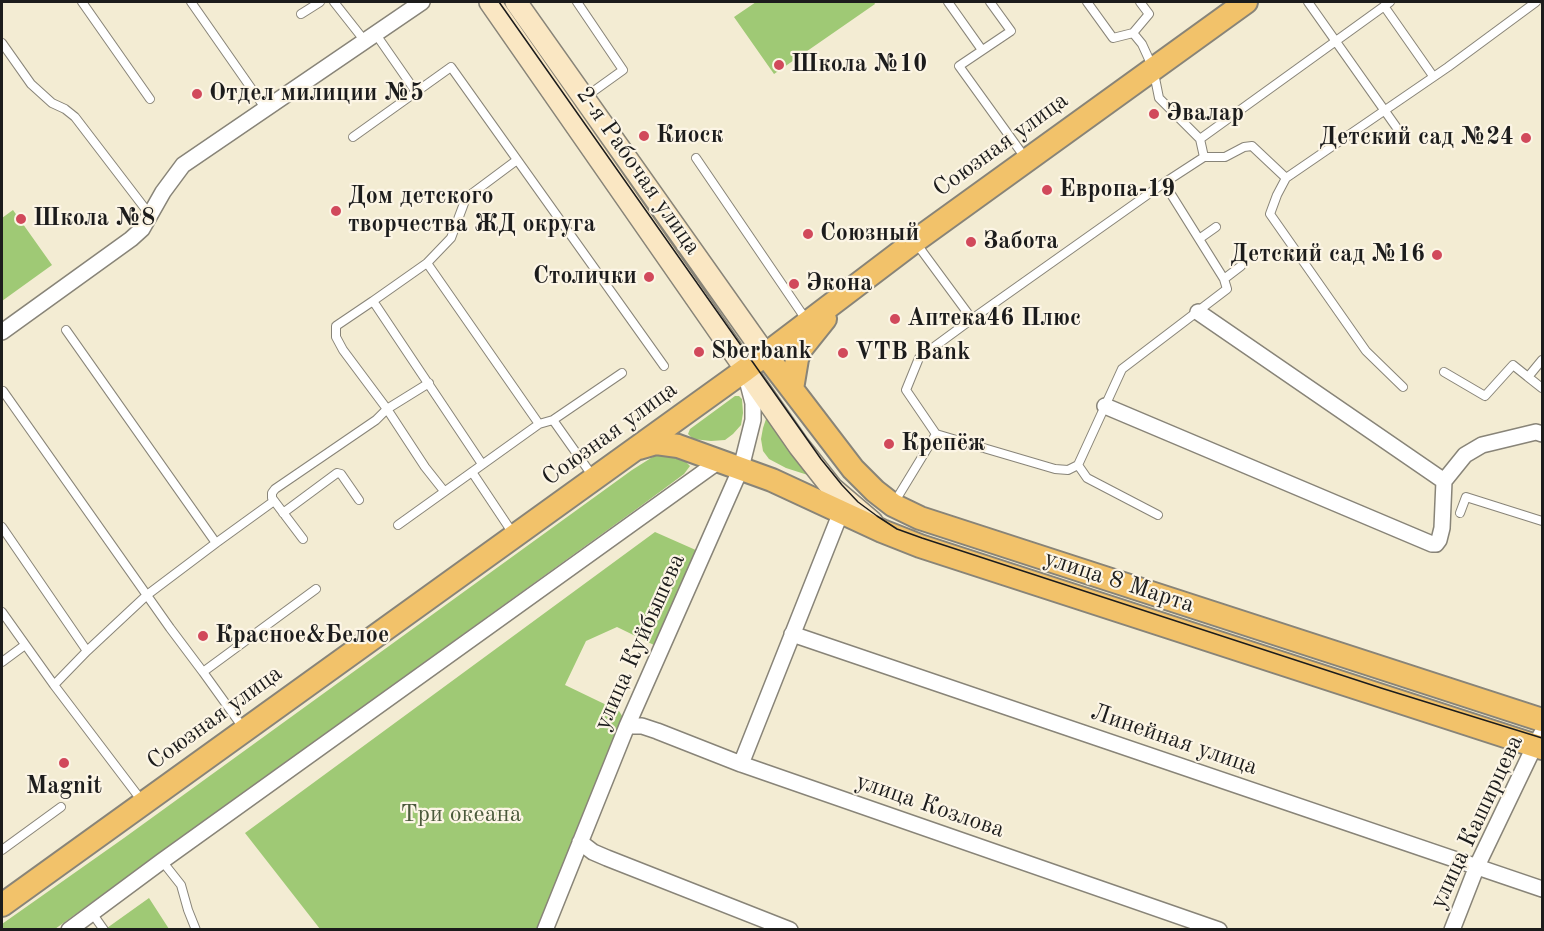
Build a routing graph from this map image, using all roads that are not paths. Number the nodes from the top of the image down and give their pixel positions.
1 (82, 2) edge
2 (191, 2) edge
3 (320, 2) edge
4 (334, 2) edge
5 (422, 2) edge
6 (490, 2) edge
7 (516, 2) edge
8 (577, 2) edge
9 (948, 2) edge
10 (990, 2) edge
11 (1087, 2) edge
12 (1140, 2) edge
13 (1246, 2) edge
14 (1308, 2) edge
15 (1536, 2) edge
16 (1387, 4) edge
17 (301, 14) dead end
18 (1133, 33) junction
19 (370, 37) junction
20 (2, 43) edge
21 (982, 50) junction
22 (1153, 68) junction
23 (1433, 76) junction
24 (416, 92) junction
25 (584, 98) junction
26 (150, 99) dead end
27 (266, 108) junction
28 (352, 137) dead end
29 (1404, 138) dead end
30 (1200, 139) junction
31 (1204, 157) junction
32 (696, 158) dead end
33 (517, 160) junction
34 (1027, 160) junction
35 (1286, 178) junction
36 (1164, 183) junction
37 (150, 215) junction
38 (1216, 227) dead end
39 (1199, 239) junction
40 (915, 241) junction
41 (427, 263) junction
42 (1241, 266) dead end
43 (869, 276) junction
44 (1224, 279) junction
45 (373, 301) junction
46 (1198, 312) junction
47 (972, 319) junction
48 (808, 322) junction
49 (66, 330) dead end
50 (2, 332) edge
51 (765, 354) junction
52 (1542, 360) edge
53 (664, 366) dead end
54 (745, 370) junction
55 (1444, 372) dead end
56 (622, 373) dead end
57 (1528, 377) junction
58 (429, 383) junction
59 (1403, 387) dead end
60 (1542, 388) edge
61 (792, 389) junction
62 (3, 391) edge
63 (1105, 406) junction
64 (387, 409) junction
65 (553, 420) junction
66 (539, 424) junction
67 (936, 434) junction
68 (1542, 434) edge
69 (634, 449) junction
70 (719, 461) junction
71 (482, 464) junction
72 (1078, 465) junction
73 (741, 468) junction
74 (472, 472) junction
75 (594, 478) junction
76 (1444, 488) junction
77 (444, 491) junction
78 (359, 500) dead end
79 (274, 501) junction
80 (893, 505) junction
81 (841, 512) junction
82 (283, 513) junction
83 (1460, 513) dead end
84 (1158, 515) dead end
85 (1542, 521) edge
86 (398, 525) dead end
87 (2, 527) edge
88 (882, 531) junction
89 (514, 536) junction
90 (303, 539) dead end
91 (216, 543) junction
92 (316, 589) dead end
93 (147, 595) junction
94 (2, 612) edge
95 (792, 634) junction
96 (25, 645) junction
97 (87, 651) junction
98 (2, 662) edge
99 (203, 672) junction
100 (54, 685) junction
101 (1542, 720) edge
102 (627, 726) junction
103 (245, 730) junction
104 (1540, 742) edge
105 (741, 764) junction
106 (144, 802) junction
107 (61, 807) dead end
108 (580, 842) junction
109 (2, 850) edge
110 (162, 861) junction
111 (1477, 866) junction
112 (1542, 889) edge
113 (2, 905) edge
114 (92, 913) junction
115 (69, 930) edge
116 (104, 930) edge
117 (196, 930) edge
118 (545, 930) edge
119 (790, 930) edge
120 (1219, 930) edge
121 (1452, 930) edge

1 - 26 lane
2 - 27 lane
3 - 17 lane
4 - 19 lane
5 - 19 street
6 - 54 main road, 2-я Рабочая улица
7 - 25 main road, 2-я Рабочая улица
8 - 25 lane
9 - 21 lane
10 - 21 lane
11 - 18 lane
12 - 18 lane
13 - 22 main road, Союзная улица
14 - 29 lane
15 - 23 lane
16 - 23 lane
16 - 30 lane
18 - 22 lane
19 - 24 lane
19 - 27 street
20 - 37 lane
21 - 34 lane
22 - 30 lane
22 - 34 main road, Союзная улица
23 - 35 lane
24 - 28 lane
24 - 33 lane
25 - 51 main road, 2-я Рабочая улица
27 - 37 street
30 - 31 lane
31 - 35 lane
31 - 36 lane
32 - 48 lane
33 - 41 lane
33 - 53 lane
34 - 40 main road, Союзная улица
35 - 59 lane
36 - 39 lane
36 - 47 lane
37 - 50 street
38 - 39 lane
39 - 44 lane
40 - 43 main road, Союзная улица
40 - 47 lane
41 - 45 lane
41 - 66 lane
42 - 44 lane
43 - 48 main road, Союзная улица
43 - 61 main road
44 - 46 lane
45 - 58 lane
45 - 64 lane
46 - 63 lane
46 - 76 street
47 - 67 lane
48 - 51 main road, Союзная улица
49 - 91 lane
51 - 54 main road, Союзная улица
51 - 61 main road, улица 8 Марта
52 - 57 lane
54 - 69 main road, Союзная улица
54 - 73 street, улица Куйбышева
54 - 88 main road, улица 8 Марта
55 - 57 lane
56 - 65 lane
57 - 60 lane
58 - 64 lane
58 - 71 lane
61 - 80 main road, улица 8 Марта
62 - 93 lane
63 - 72 lane
63 - 76 street
64 - 77 lane
64 - 79 lane
65 - 66 lane
65 - 75 lane
66 - 71 lane
67 - 72 lane
67 - 80 lane
68 - 76 street
69 - 70 main road
69 - 75 main road, Союзная улица
70 - 73 main road
70 - 110 street
71 - 74 lane
72 - 84 lane
73 - 81 main road
73 - 102 street, улица Куйбышева
74 - 77 lane
74 - 89 lane
75 - 89 main road, Союзная улица
77 - 86 lane
78 - 82 lane
79 - 82 lane
79 - 91 lane
80 - 101 main road, улица 8 Марта
81 - 88 main road
81 - 95 street
82 - 90 lane
83 - 85 lane
87 - 97 lane
88 - 104 main road, улица 8 Марта
89 - 103 main road, Союзная улица
91 - 93 lane
92 - 99 lane
93 - 97 lane
93 - 99 lane
94 - 96 lane
95 - 105 street
95 - 111 street, Линейная улица
96 - 98 lane
96 - 100 lane
97 - 100 lane
99 - 103 lane
100 - 106 lane
102 - 105 street, улица Козлова
102 - 108 street, улица Куйбышева
103 - 106 main road, Союзная улица
104 - 111 street, улица Каширцева
105 - 120 street, улица Козлова
106 - 113 main road, Союзная улица
107 - 109 lane
108 - 118 street, улица Куйбышева
108 - 119 street
110 - 114 street
110 - 117 lane
111 - 112 street, Линейная улица
111 - 121 street, улица Каширцева
114 - 115 street
114 - 116 lane

